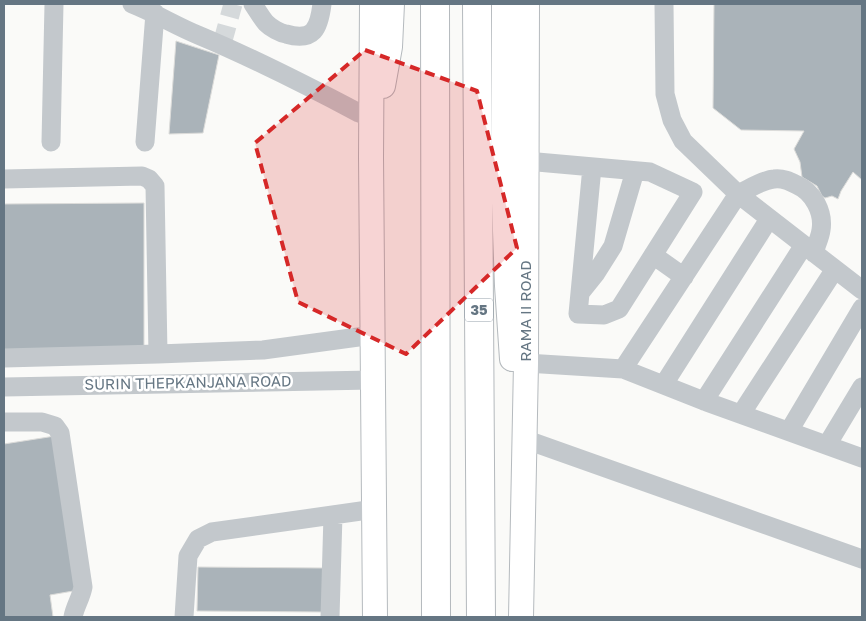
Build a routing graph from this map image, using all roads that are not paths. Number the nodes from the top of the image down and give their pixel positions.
1 (54, 4) edge
2 (132, 4) edge
3 (253, 4) edge
4 (322, 4) edge
5 (372, 4) edge
6 (392, 4) edge
7 (435, 4) edge
8 (477, 4) edge
9 (504, 4) edge
10 (527, 4) edge
11 (664, 4) edge
12 (155, 13) junction
13 (372, 118) junction
14 (51, 142) dead end
15 (145, 142) dead end
16 (371, 157) junction
17 (526, 162) junction
18 (592, 167) junction
19 (635, 171) junction
20 (4, 179) edge
21 (738, 194) junction
22 (769, 219) junction
23 (809, 249) junction
24 (653, 256) junction
25 (835, 269) junction
26 (684, 277) junction
27 (862, 290) edge
28 (580, 293) junction
29 (862, 308) edge
30 (373, 335) junction
31 (158, 354) junction
32 (4, 358) edge
33 (526, 362) junction
34 (623, 369) junction
35 (373, 380) junction
36 (664, 384) junction
37 (4, 387) edge
38 (862, 387) edge
39 (704, 401) junction
40 (741, 414) junction
41 (4, 422) edge
42 (789, 431) junction
43 (524, 439) junction
44 (827, 445) junction
45 (862, 458) edge
46 (375, 509) junction
47 (333, 515) junction
48 (862, 559) edge
49 (73, 617) edge
50 (184, 617) edge
51 (330, 617) edge
52 (376, 617) edge
53 (436, 617) edge
54 (481, 617) edge
55 (521, 617) edge

1 - 14 street
2 - 12 street
3 - 4 street
5 - 13 main road
6 - 16 main road
7 - 53 highway
8 - 54 highway, 35
9 - 43 main road
10 - 17 main road, RAMA II ROAD
11 - 21 street
12 - 13 street
12 - 15 street
13 - 16 main road
16 - 30 main road
17 - 18 street
17 - 33 main road, RAMA II ROAD
18 - 19 street
18 - 28 street
19 - 24 street
19 - 28 street
20 - 31 street
21 - 22 street
21 - 23 street
21 - 26 street
22 - 23 street
22 - 36 street
23 - 25 street
23 - 39 street
24 - 26 street
24 - 28 street
25 - 27 street
25 - 40 street
26 - 34 street
29 - 42 street
30 - 31 street
30 - 35 main road
31 - 32 street
33 - 34 street
33 - 43 main road, RAMA II ROAD
34 - 36 street
35 - 37 street, SURIN THEPKANJANA ROAD
35 - 46 main road
36 - 39 street
38 - 44 street
39 - 40 street
40 - 42 street
41 - 49 street
42 - 44 street
43 - 48 street
43 - 55 main road, RAMA II ROAD
44 - 45 street
46 - 47 street
46 - 52 main road
47 - 50 street
47 - 51 street

